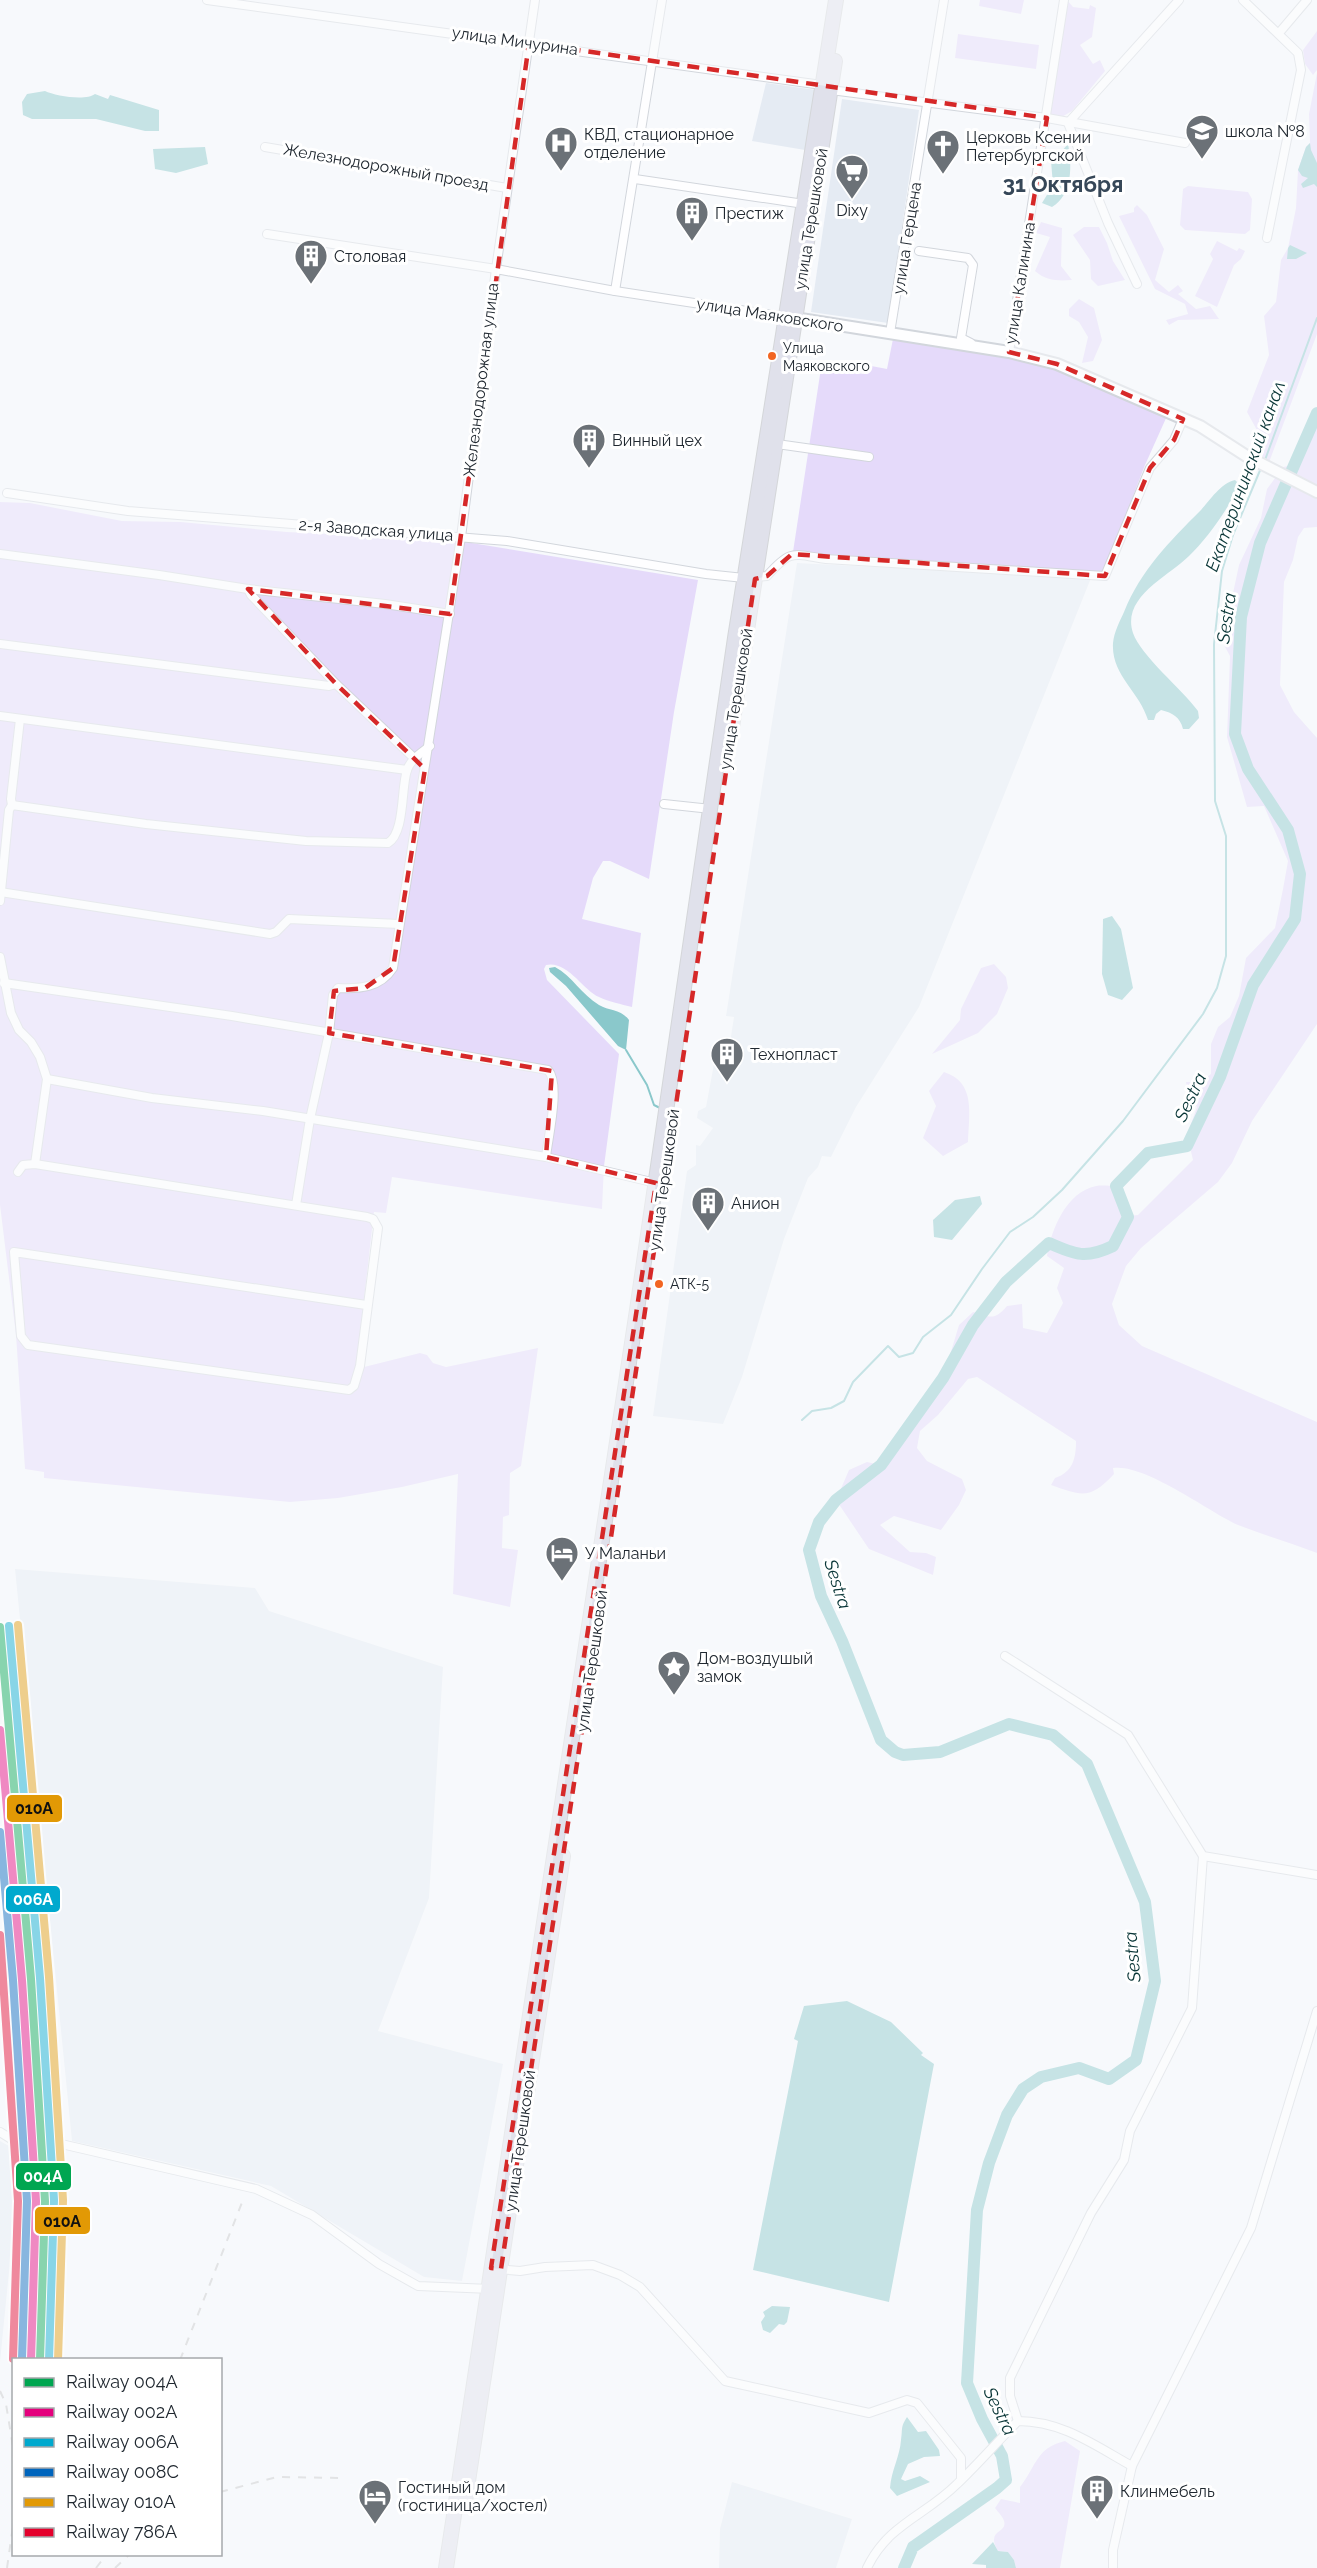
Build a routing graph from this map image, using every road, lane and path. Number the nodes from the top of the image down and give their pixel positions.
1 (207, 0) edge
2 (535, 0) edge
3 (662, 0) edge
4 (836, 0) edge
5 (845, 0) edge
6 (944, 0) edge
7 (1064, 0) edge
8 (1179, 0) edge
9 (1243, 0) edge
10 (1307, 0) edge
11 (1279, 33) junction
12 (529, 43) junction
13 (653, 60) junction
14 (827, 87) junction
15 (929, 101) junction
16 (1047, 118) junction
17 (1068, 123) junction
18 (1185, 143) dead end
19 (265, 147) dead end
20 (634, 178) junction
21 (507, 188) junction
22 (804, 204) junction
23 (267, 234) dead end
24 (1267, 238) dead end
25 (919, 251) dead end
26 (495, 269) junction
27 (1137, 284) dead end
28 (615, 291) junction
29 (791, 318) junction
30 (890, 333) junction
31 (1004, 351) junction
32 (1183, 419) junction
33 (777, 444) junction
34 (869, 457) dead end
35 (1312, 489) edge
36 (7, 493) dead end
37 (461, 537) junction
38 (0, 554) edge
39 (750, 578) junction
40 (248, 589) junction
41 (450, 614) junction
42 (0, 644) edge
43 (336, 684) junction
44 (0, 716) edge
45 (20, 719) junction
46 (430, 745) junction
47 (414, 758) junction
48 (408, 770) junction
49 (664, 804) dead end
50 (12, 805) junction
51 (711, 809) junction
52 (0, 892) edge
53 (0, 901) edge
54 (399, 924) junction
55 (0, 957) edge
56 (4, 983) junction
57 (328, 1033) junction
58 (47, 1079) junction
59 (310, 1119) junction
60 (546, 1157) junction
61 (36, 1164) junction
62 (18, 1172) dead end
63 (656, 1183) junction
64 (296, 1205) junction
65 (366, 1305) junction
66 (1005, 1656) dead end
67 (1203, 1856) junction
68 (1317, 1875) edge
69 (1317, 2011) edge
70 (0, 2132) edge
71 (57, 2143) dead end
72 (24, 2147) dead end
73 (496, 2269) junction
74 (493, 2289) junction
75 (1018, 2421) junction
76 (1132, 2466) junction
77 (963, 2478) junction
78 (446, 2568) edge
79 (455, 2568) edge
80 (867, 2568) edge
81 (1113, 2568) edge

1 - 12 street, улица Мичурина
2 - 12 street, Железнодорожная улица
3 - 13 street
4 - 14 highway, улица Терешковой
5 - 14 highway, улица Терешковой
6 - 15 street, улица Герцена
7 - 16 street, улица Калинина
8 - 17 street
9 - 11 street
10 - 11 street
11 - 24 street
12 - 13 street, улица Мичурина
12 - 21 street, Железнодорожная улица
13 - 14 street, улица Мичурина
13 - 20 street
14 - 15 street, улица Мичурина
14 - 22 highway, улица Терешковой
14 - 29 highway, улица Терешковой
15 - 16 street, улица Мичурина
15 - 30 street, улица Герцена
16 - 17 street, улица Мичурина
16 - 31 street, улица Калинина
17 - 18 street, улица Мичурина
17 - 27 street
19 - 21 street, Железнодорожный проезд
20 - 22 street
20 - 28 street
21 - 26 street, Железнодорожная улица
22 - 29 highway, улица Терешковой
23 - 26 street, улица Маяковского
25 - 31 street
26 - 28 street, улица Маяковского
26 - 37 street, Железнодорожная улица
28 - 29 street, улица Маяковского
29 - 30 street, улица Маяковского
29 - 33 highway, улица Терешковой
29 - 39 highway, улица Терешковой
30 - 31 street, улица Маяковского
31 - 32 street, улица Маяковского
32 - 35 street, улица Маяковского
32 - 39 street
33 - 34 street
33 - 39 highway, улица Терешковой
36 - 37 street, 2-я Заводская улица
37 - 39 street, 2-я Заводская улица
37 - 41 street, Железнодорожная улица
38 - 40 street
39 - 51 highway, улица Терешковой
39 - 73 highway, улица Терешковой
40 - 41 street
40 - 43 street
41 - 46 street, Железнодорожная улица
42 - 43 street
43 - 47 street
44 - 45 street
45 - 48 street
45 - 50 street
46 - 47 street
46 - 54 street, Железнодорожная улица
47 - 48 street
48 - 50 street
49 - 51 street
50 - 52 street
51 - 63 highway, улица Терешковой
52 - 53 street
52 - 54 street
54 - 57 street, Железнодорожная улица
55 - 56 street
56 - 57 street
56 - 58 street
57 - 59 street
57 - 60 street
58 - 59 street
58 - 61 street
59 - 60 street
59 - 64 street
60 - 63 street
61 - 62 street
61 - 64 street
63 - 73 highway, улица Терешковой
64 - 65 street
65 - 65 street
66 - 67 street
67 - 68 street
67 - 75 street
69 - 76 street
70 - 72 street
71 - 74 street
73 - 74 highway, улица Терешковой
73 - 77 street
74 - 78 highway, улица Терешковой
74 - 79 highway, улица Терешковой
75 - 76 street
75 - 77 street
76 - 81 street
77 - 80 street

